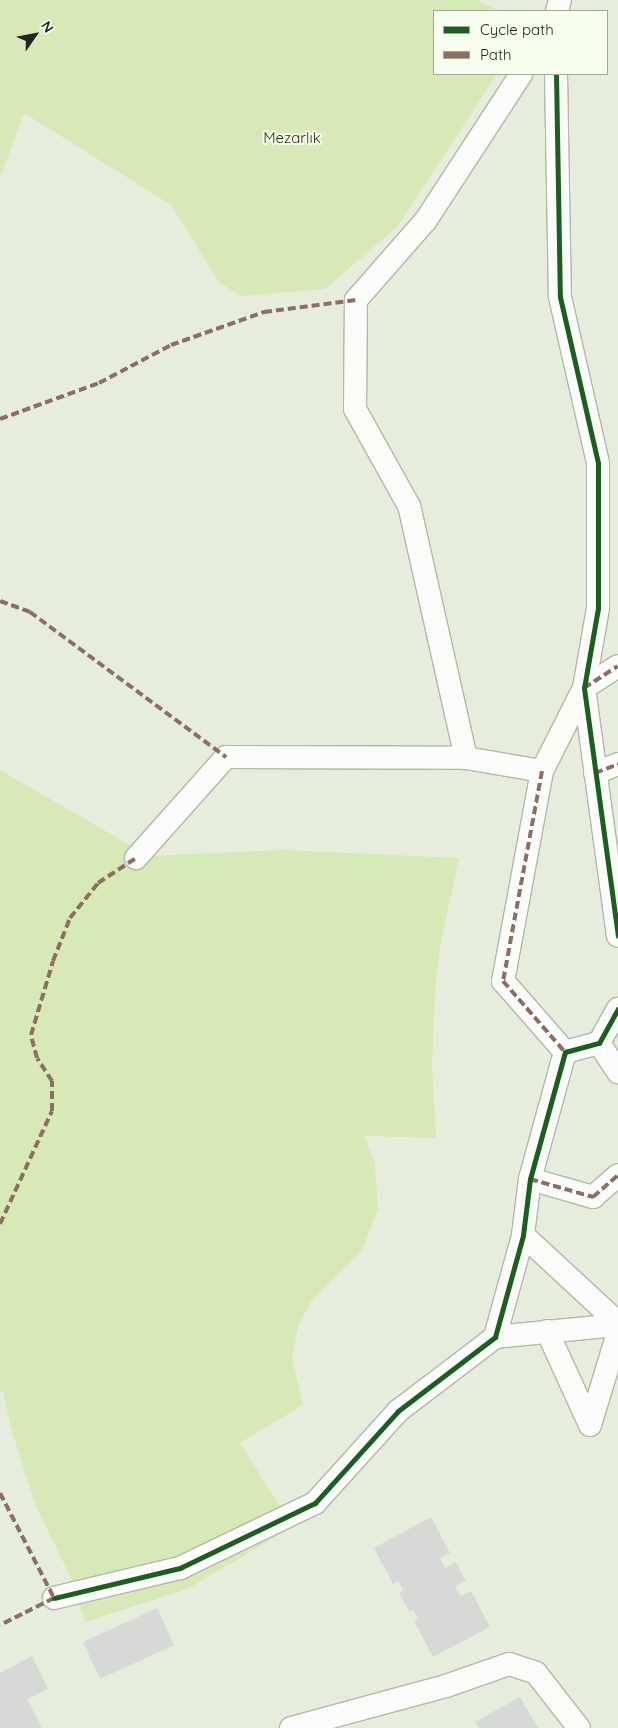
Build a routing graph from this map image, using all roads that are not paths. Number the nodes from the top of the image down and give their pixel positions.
1 (519, 75) edge
2 (556, 75) edge
3 (608, 464) edge
4 (618, 666) edge
5 (584, 688) junction
6 (466, 758) junction
7 (618, 764) edge
8 (542, 772) junction
9 (595, 773) junction
10 (136, 858) dead end
11 (618, 936) edge
12 (618, 1009) edge
13 (599, 1043) junction
14 (565, 1052) junction
15 (618, 1072) edge
16 (618, 1175) edge
17 (530, 1179) junction
18 (523, 1235) junction
19 (618, 1324) edge
20 (547, 1331) junction
21 (618, 1333) edge
22 (495, 1337) junction
23 (54, 1598) dead end
24 (291, 1728) edge
25 (579, 1728) edge

1 - 6 street
2 - 3 street
3 - 5 street
4 - 5 street
5 - 8 street
5 - 9 street
6 - 8 street
6 - 10 street
7 - 9 street
8 - 14 street
9 - 11 street
12 - 13 street
13 - 14 street
13 - 15 street
14 - 17 street
16 - 17 street
17 - 18 street
18 - 19 street
18 - 22 street
19 - 20 street
20 - 21 street
20 - 22 street
22 - 23 street
24 - 25 street

